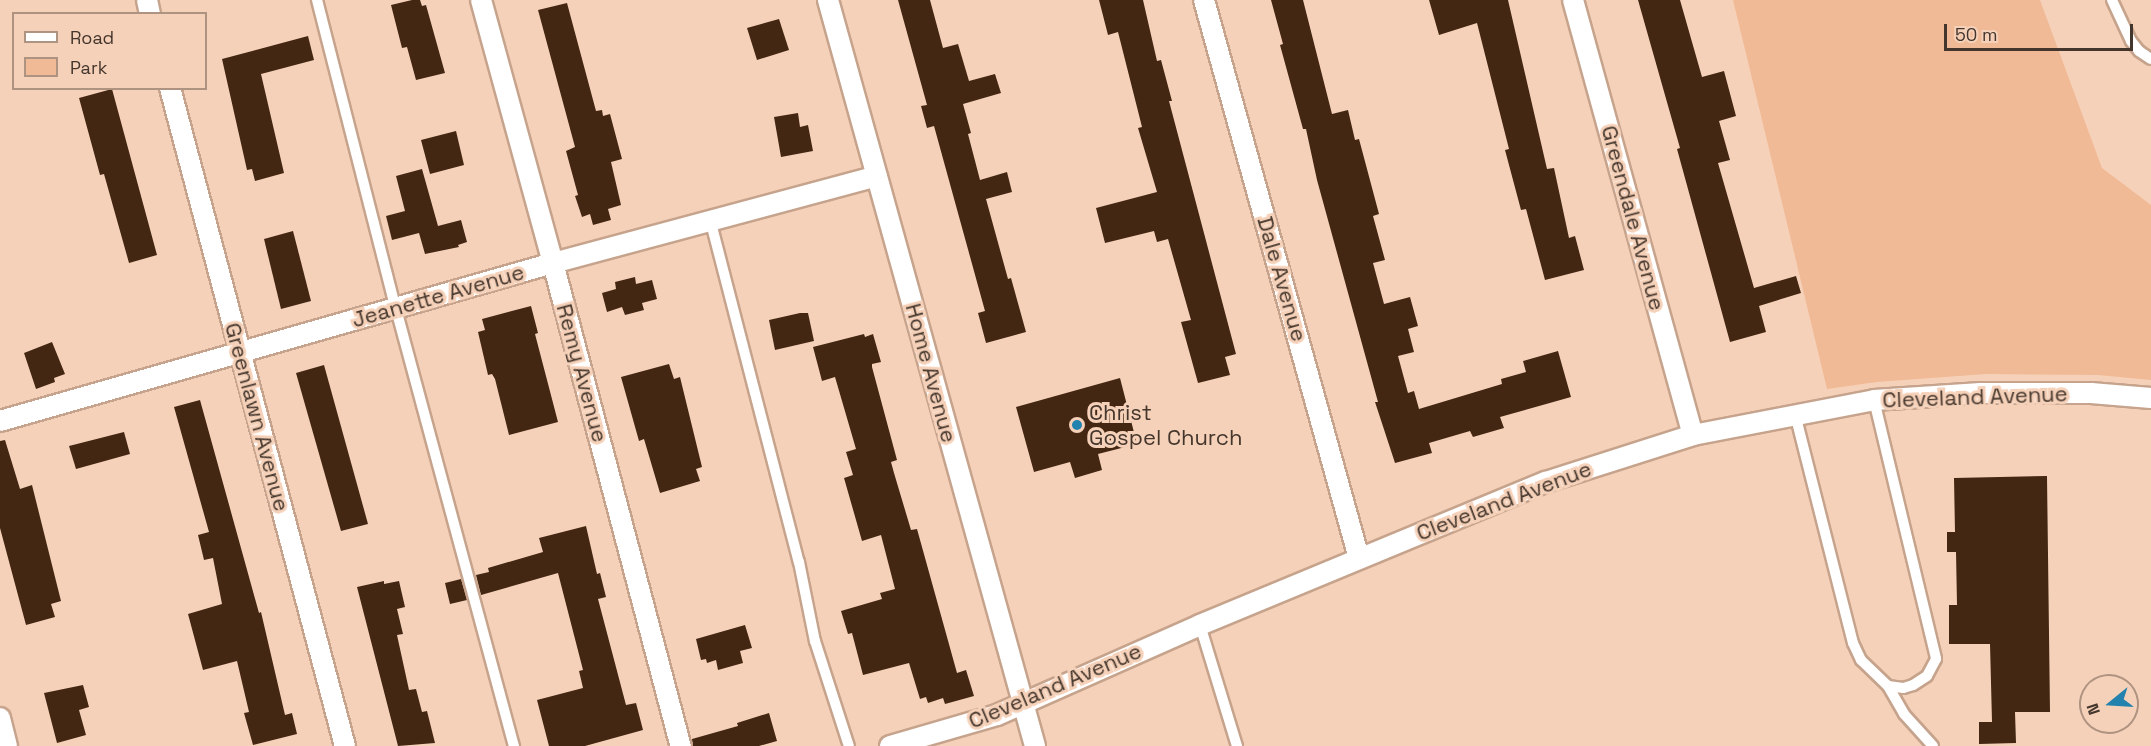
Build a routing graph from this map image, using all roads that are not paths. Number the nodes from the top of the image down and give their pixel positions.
1 (317, 0) edge
2 (481, 0) edge
3 (828, 0) edge
4 (1204, 0) edge
5 (1573, 0) edge
6 (2112, 0) edge
7 (2151, 59) edge
8 (171, 90) edge
9 (877, 176) junction
10 (710, 219) junction
11 (553, 262) junction
12 (396, 309) junction
13 (240, 354) junction
14 (2151, 398) edge
15 (1874, 400) junction
16 (1795, 414) junction
17 (0, 421) edge
18 (1693, 435) junction
19 (1359, 558) junction
20 (1200, 625) junction
21 (1888, 686) junction
22 (1023, 703) junction
23 (0, 718) edge
24 (8, 746) edge
25 (345, 746) edge
26 (514, 746) edge
27 (681, 746) edge
28 (849, 746) edge
29 (890, 746) edge
30 (1035, 746) edge
31 (1237, 746) edge
32 (1933, 746) edge

1 - 12 lane
2 - 11 street, Remy Avenue
3 - 9 street, Home Avenue
4 - 19 street, Dale Avenue
5 - 18 street, Greendale Avenue
6 - 7 lane
8 - 13 street, Greenlawn Avenue
9 - 10 street, Jeanette Avenue
9 - 22 street, Home Avenue
10 - 11 street, Jeanette Avenue
10 - 28 lane
11 - 12 street, Jeanette Avenue
11 - 27 street, Remy Avenue
12 - 13 street, Jeanette Avenue
12 - 26 lane
13 - 17 street, Jeanette Avenue
13 - 25 street, Greenlawn Avenue
14 - 15 street, Cleveland Avenue
15 - 16 street, Cleveland Avenue
15 - 21 lane
16 - 18 street, Cleveland Avenue
16 - 21 lane
18 - 19 street, Cleveland Avenue
19 - 20 street, Cleveland Avenue
20 - 22 street, Cleveland Avenue
20 - 31 lane
21 - 32 lane
22 - 29 street, Cleveland Avenue
22 - 30 street, Home Avenue
23 - 24 street

